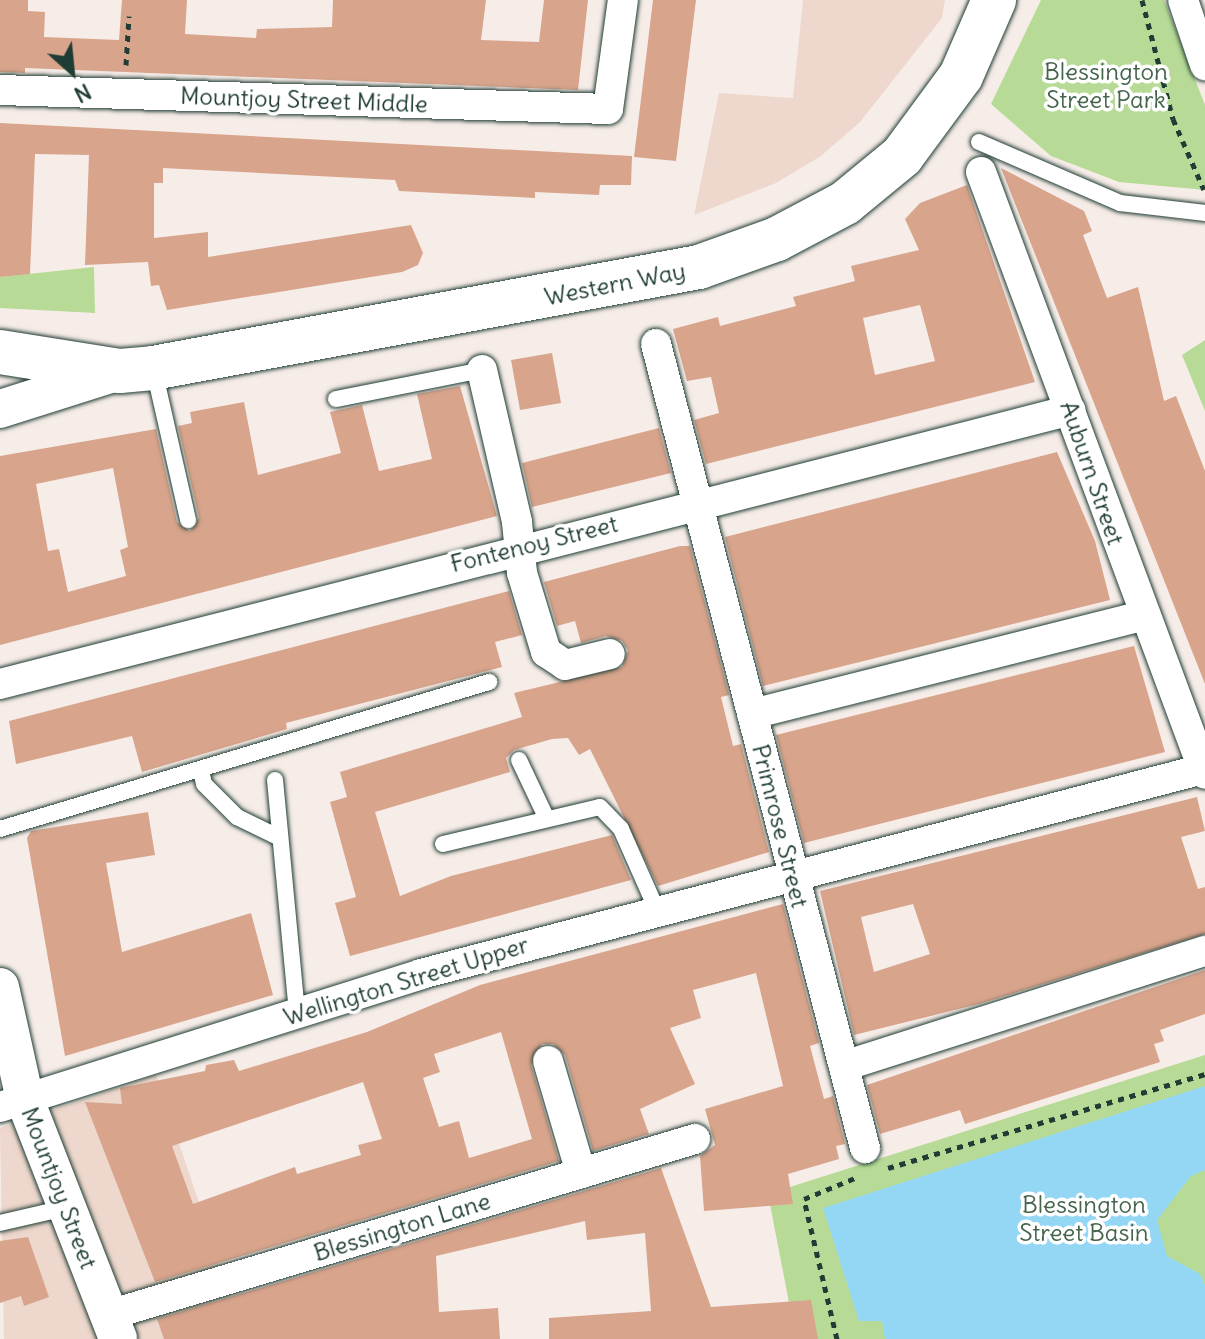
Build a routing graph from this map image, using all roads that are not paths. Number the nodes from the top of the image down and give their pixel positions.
1 (623, 0) edge
2 (994, 0) edge
3 (1183, 0) edge
4 (1205, 65) edge
5 (0, 90) edge
6 (979, 142) dead end
7 (981, 172) dead end
8 (1205, 213) edge
9 (656, 344) dead end
10 (0, 352) edge
11 (137, 370) junction
12 (482, 370) joint
13 (336, 399) dead end
14 (0, 409) edge
15 (1071, 410) junction
16 (694, 504) junction
17 (188, 520) dead end
18 (520, 547) junction
19 (1142, 616) junction
20 (610, 654) dead end
21 (489, 682) dead end
22 (0, 684) edge
23 (752, 714) junction
24 (519, 760) dead end
25 (201, 770) junction
26 (1204, 771) edge
27 (275, 780) dead end
28 (546, 817) junction
29 (0, 829) edge
30 (280, 838) junction
31 (443, 844) dead end
32 (791, 873) junction
33 (656, 908) junction
34 (1205, 951) edge
35 (0, 987) edge
36 (297, 1014) junction
37 (548, 1061) dead end
38 (844, 1066) junction
39 (13, 1104) edge
40 (695, 1139) dead end
41 (866, 1166) road end
42 (581, 1173) junction
43 (65, 1208) junction
44 (0, 1223) edge
45 (114, 1327) edge

1 - 5 street, Mountjoy Street Middle
2 - 11 main road, Western Way
3 - 4 street
6 - 8 lane
7 - 15 street, Auburn Street
9 - 16 street, Primrose Street
10 - 11 main road, Western Way
11 - 14 street, Western Way
11 - 17 lane
12 - 13 lane
12 - 18 street
15 - 16 street, Fontenoy Street
15 - 19 street, Auburn Street
16 - 18 street, Fontenoy Street
16 - 23 street, Primrose Street
18 - 20 street
18 - 22 street, Fontenoy Street
19 - 23 street
19 - 26 street, Auburn Street
21 - 25 lane
23 - 32 street, Primrose Street
24 - 28 lane
25 - 29 lane
25 - 30 lane
26 - 32 street, Wellington Street Upper
27 - 30 lane
28 - 31 lane
28 - 33 lane
30 - 36 lane
32 - 33 street, Wellington Street Upper
32 - 38 street, Primrose Street
33 - 36 street, Wellington Street Upper
34 - 38 street
35 - 39 street, Mountjoy Street
36 - 39 street, Wellington Street Upper
37 - 42 street
38 - 41 street, Primrose Street
39 - 43 street, Mountjoy Street
40 - 42 street, Blessington Lane
42 - 45 street, Blessington Lane
43 - 44 lane
43 - 45 street, Mountjoy Street

